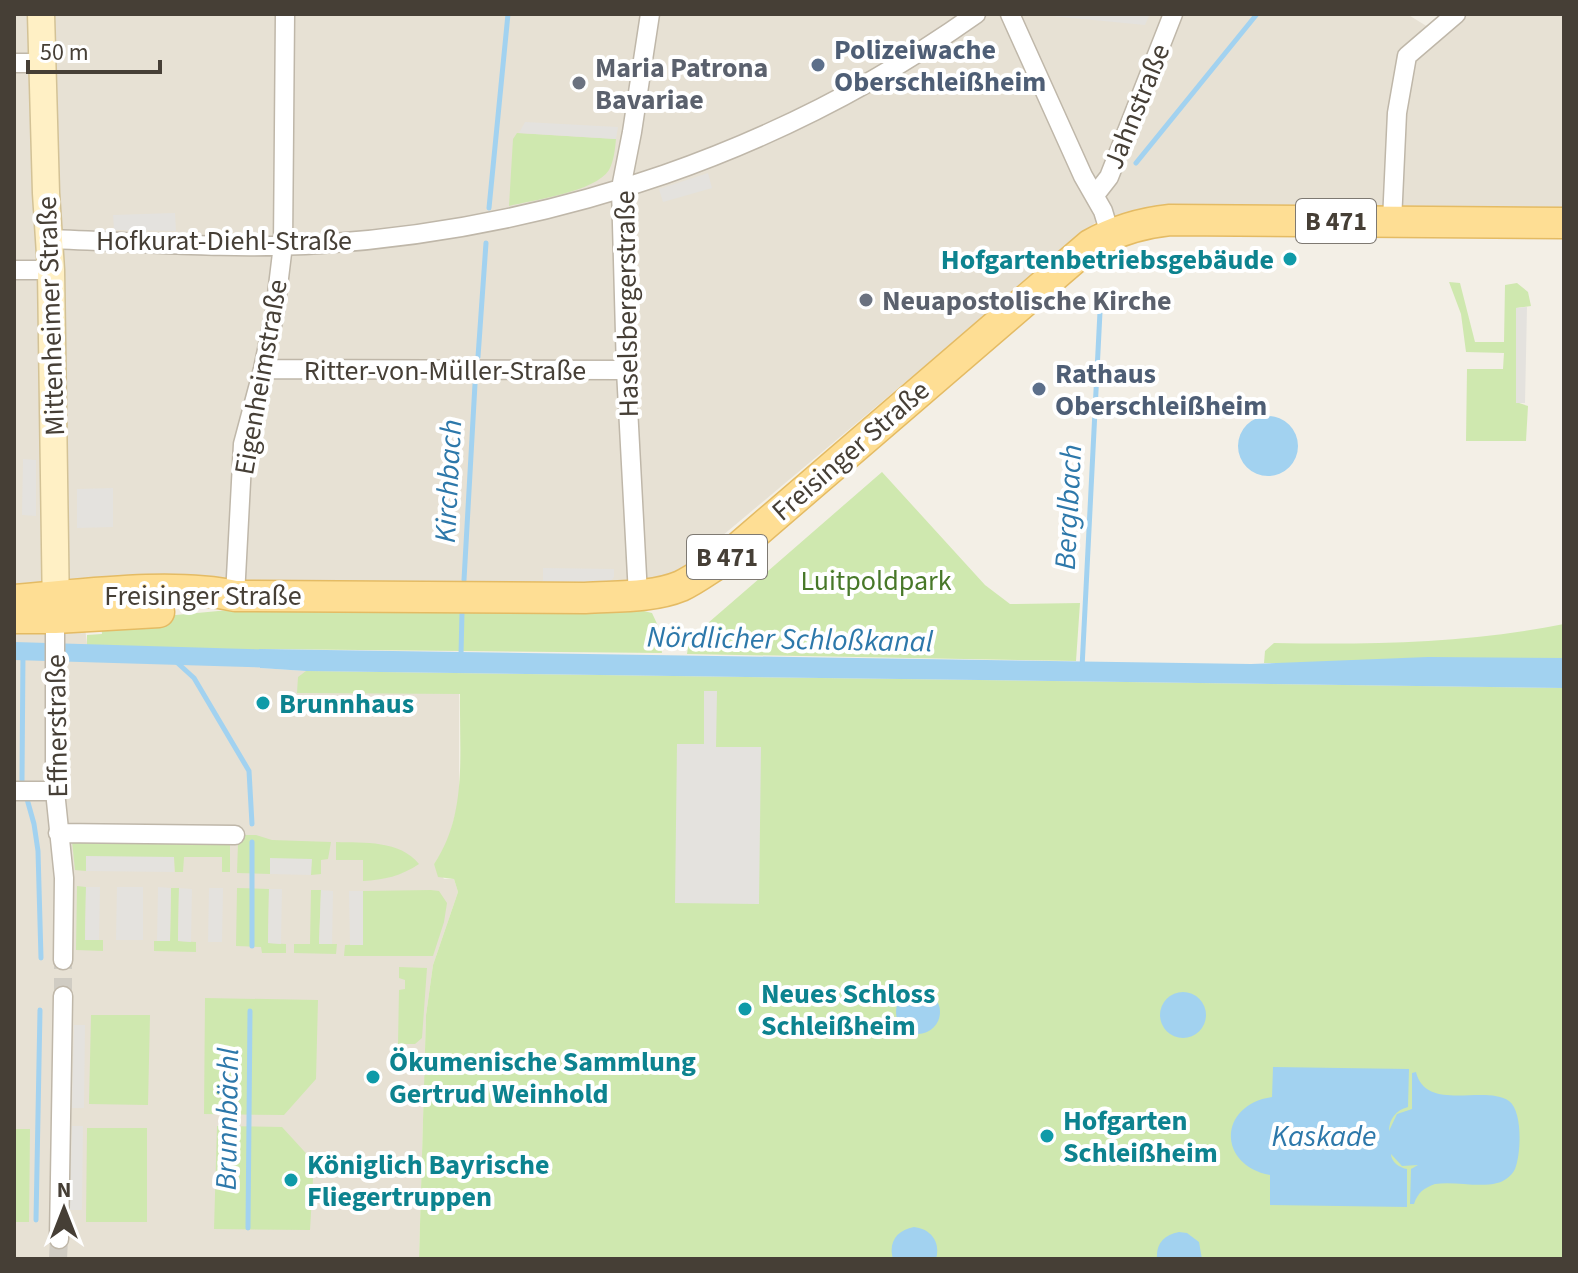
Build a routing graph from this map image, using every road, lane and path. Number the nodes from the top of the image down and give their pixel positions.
1 (41, 14) edge
2 (285, 14) edge
3 (650, 14) edge
4 (976, 14) edge
5 (1010, 14) edge
6 (1173, 14) edge
7 (1456, 14) edge
8 (14, 63) edge
9 (42, 63) junction
10 (621, 188) junction
11 (1095, 195) junction
12 (1392, 221) junction
13 (1564, 223) edge
14 (1110, 234) junction
15 (49, 239) junction
16 (283, 245) junction
17 (14, 270) edge
18 (51, 270) junction
19 (263, 369) junction
20 (626, 370) junction
21 (638, 595) junction
22 (235, 596) junction
23 (14, 600) edge
24 (14, 617) edge
25 (56, 619) junction
26 (14, 791) edge
27 (46, 791) junction
28 (58, 833) junction
29 (235, 835) dead end
30 (63, 960) tunnel mouth
31 (63, 996) tunnel mouth
32 (59, 1239) tunnel mouth

1 - 9 main road, Mittenheimer Straße
2 - 16 street, Eigenheimstraße
3 - 10 street, Haselsbergerstraße
4 - 10 street, Hofkurat-Diehl-Straße
5 - 11 street
6 - 11 street, Jahnstraße
7 - 12 street
8 - 9 street
9 - 15 main road, Mittenheimer Straße
10 - 16 street, Hofkurat-Diehl-Straße
10 - 20 street, Haselsbergerstraße
11 - 14 street
12 - 13 main road, Freisinger Straße / B 471
12 - 14 main road, Freisinger Straße / B 471
14 - 21 main road, Freisinger Straße / B 471
15 - 16 street, Hofkurat-Diehl-Straße
15 - 18 main road, Mittenheimer Straße
16 - 19 street, Eigenheimstraße
17 - 18 street
18 - 25 main road, Mittenheimer Straße
19 - 20 street, Ritter-von-Müller-Straße
19 - 22 street, Eigenheimstraße
20 - 21 street, Haselsbergerstraße
21 - 22 main road, Freisinger Straße / B 471
22 - 25 main road, Freisinger Straße / B 471
23 - 25 main road, B 471
24 - 25 main road, B 471
25 - 27 street, Effnerstraße
26 - 27 street
27 - 28 street, Effnerstraße
28 - 29 street, Effnerstraße
28 - 30 street, Effnerstraße
31 - 32 street

